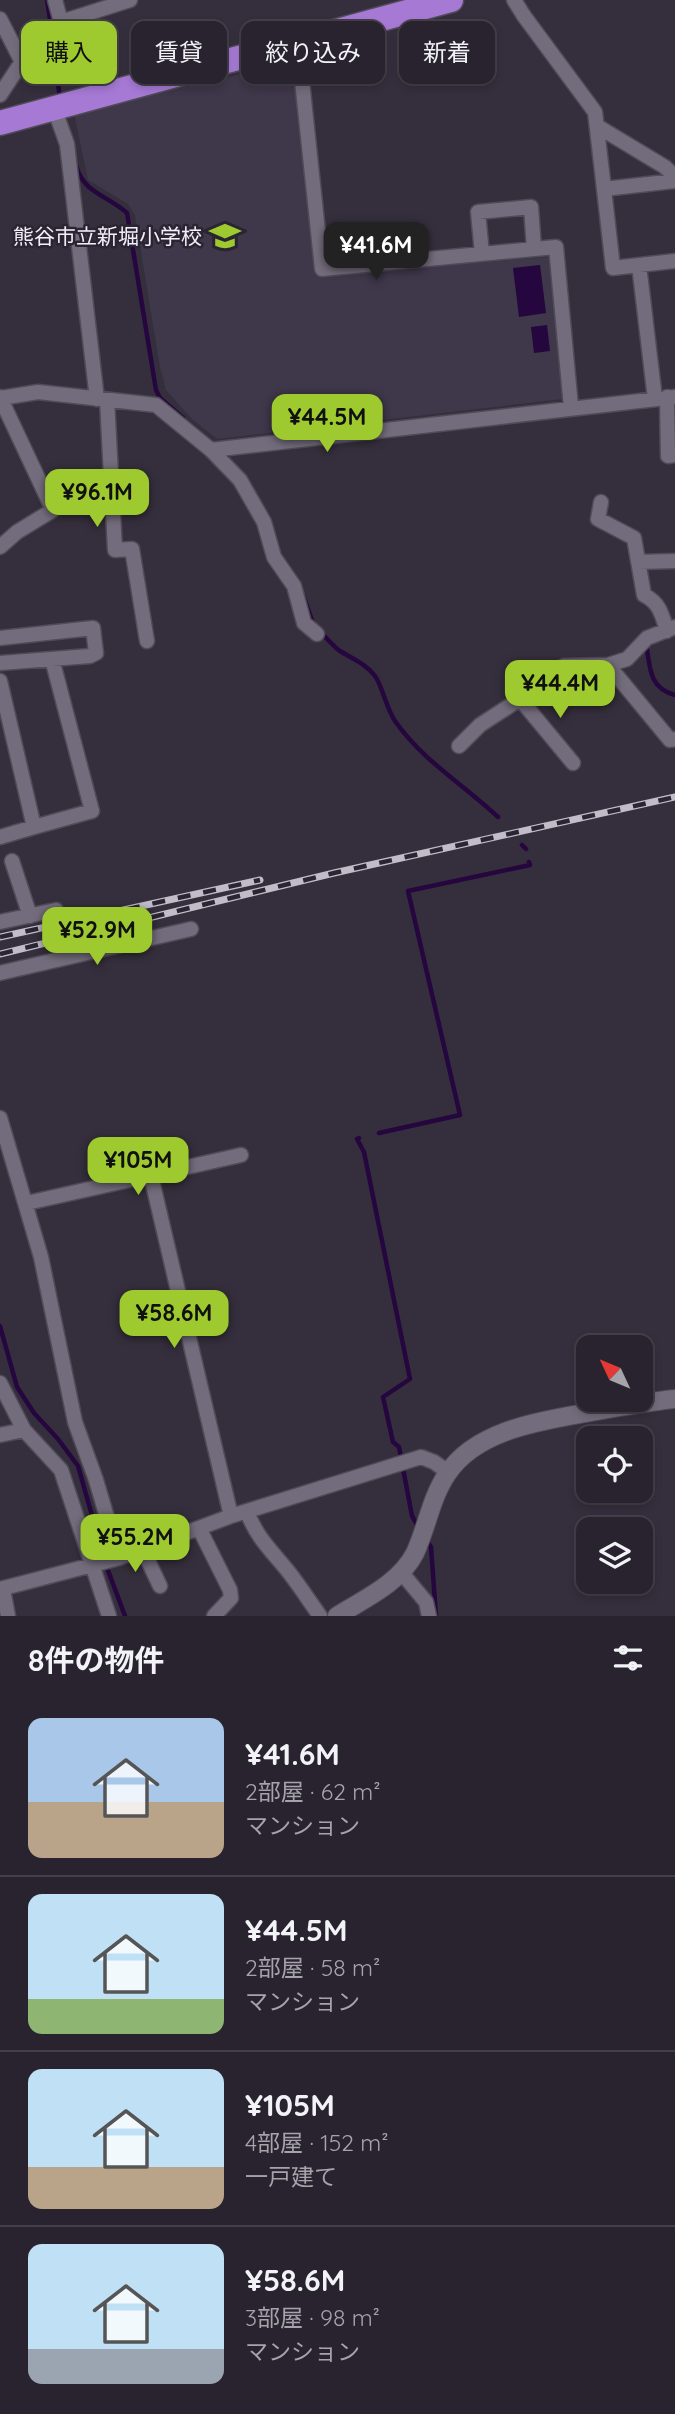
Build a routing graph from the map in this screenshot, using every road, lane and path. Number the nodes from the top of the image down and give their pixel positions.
1 (55, 0) edge
2 (130, 0) edge
3 (451, 0) edge
4 (514, 0) edge
5 (0, 19) edge
6 (61, 21) edge
7 (64, 21) edge
8 (376, 21) edge
9 (241, 58) edge
10 (21, 60) edge
11 (21, 64) edge
12 (302, 84) edge
13 (0, 95) edge
14 (54, 108) junction
15 (0, 123) edge
16 (597, 126) junction
17 (675, 179) edge
18 (604, 189) junction
19 (534, 249) junction
20 (482, 254) junction
21 (675, 261) edge
22 (639, 265) junction
23 (0, 397) edge
24 (666, 398) edge
25 (102, 399) junction
26 (571, 407) junction
27 (211, 450) junction
28 (675, 455) edge
29 (601, 502) dead end
30 (0, 547) edge
31 (675, 561) edge
32 (638, 562) junction
33 (671, 629) edge
34 (317, 634) dead end
35 (0, 638) edge
36 (147, 641) dead end
37 (52, 659) junction
38 (0, 663) edge
39 (608, 665) junction
40 (0, 681) edge
41 (520, 699) junction
42 (675, 739) edge
43 (458, 746) dead end
44 (573, 763) dead end
45 (34, 827) junction
46 (0, 837) edge
47 (12, 861) dead end
48 (56, 910) dead end
49 (30, 916) junction
50 (0, 922) edge
51 (191, 929) dead end
52 (0, 973) edge
53 (0, 1118) edge
54 (241, 1155) dead end
55 (151, 1176) junction
56 (27, 1203) junction
57 (0, 1383) edge
58 (675, 1399) edge
59 (24, 1430) junction
60 (0, 1435) edge
61 (449, 1472) junction
62 (247, 1511) junction
63 (231, 1516) junction
64 (199, 1528) junction
65 (142, 1548) junction
66 (119, 1558) junction
67 (92, 1566) junction
68 (401, 1572) junction
69 (160, 1586) dead end
70 (1, 1589) edge
71 (8, 1616) edge
72 (109, 1616) edge
73 (214, 1616) edge
74 (320, 1616) edge
75 (337, 1616) edge
76 (429, 1616) edge

1 - 6 street
2 - 7 street
3 - 8 highway
4 - 16 street
5 - 10 street
9 - 14 highway
11 - 13 street
12 - 20 street
14 - 15 highway
14 - 25 street
16 - 17 street
16 - 18 street
17 - 18 street
18 - 22 street
19 - 20 street
19 - 20 street
19 - 26 street
21 - 22 street
22 - 24 street
23 - 25 street
23 - 30 street
24 - 26 street
24 - 28 street
25 - 27 street
25 - 36 street
26 - 27 street
27 - 34 street
29 - 32 street
31 - 32 street
32 - 33 street
33 - 39 street
35 - 37 street
37 - 38 street
37 - 45 street
39 - 41 street
39 - 42 street
40 - 45 street
41 - 43 street
41 - 44 street
45 - 46 street
47 - 49 street
48 - 49 street
49 - 50 street
51 - 52 street
53 - 56 street
54 - 55 street
55 - 56 street
55 - 63 street
56 - 66 street
57 - 59 street
58 - 61 street
59 - 60 street
59 - 67 street
61 - 62 street
61 - 68 street
62 - 63 street
62 - 74 street
63 - 64 street
64 - 65 street
64 - 73 street
65 - 66 street
65 - 69 street
66 - 67 street
67 - 70 street
67 - 72 street
68 - 75 street
68 - 76 street
70 - 71 street

